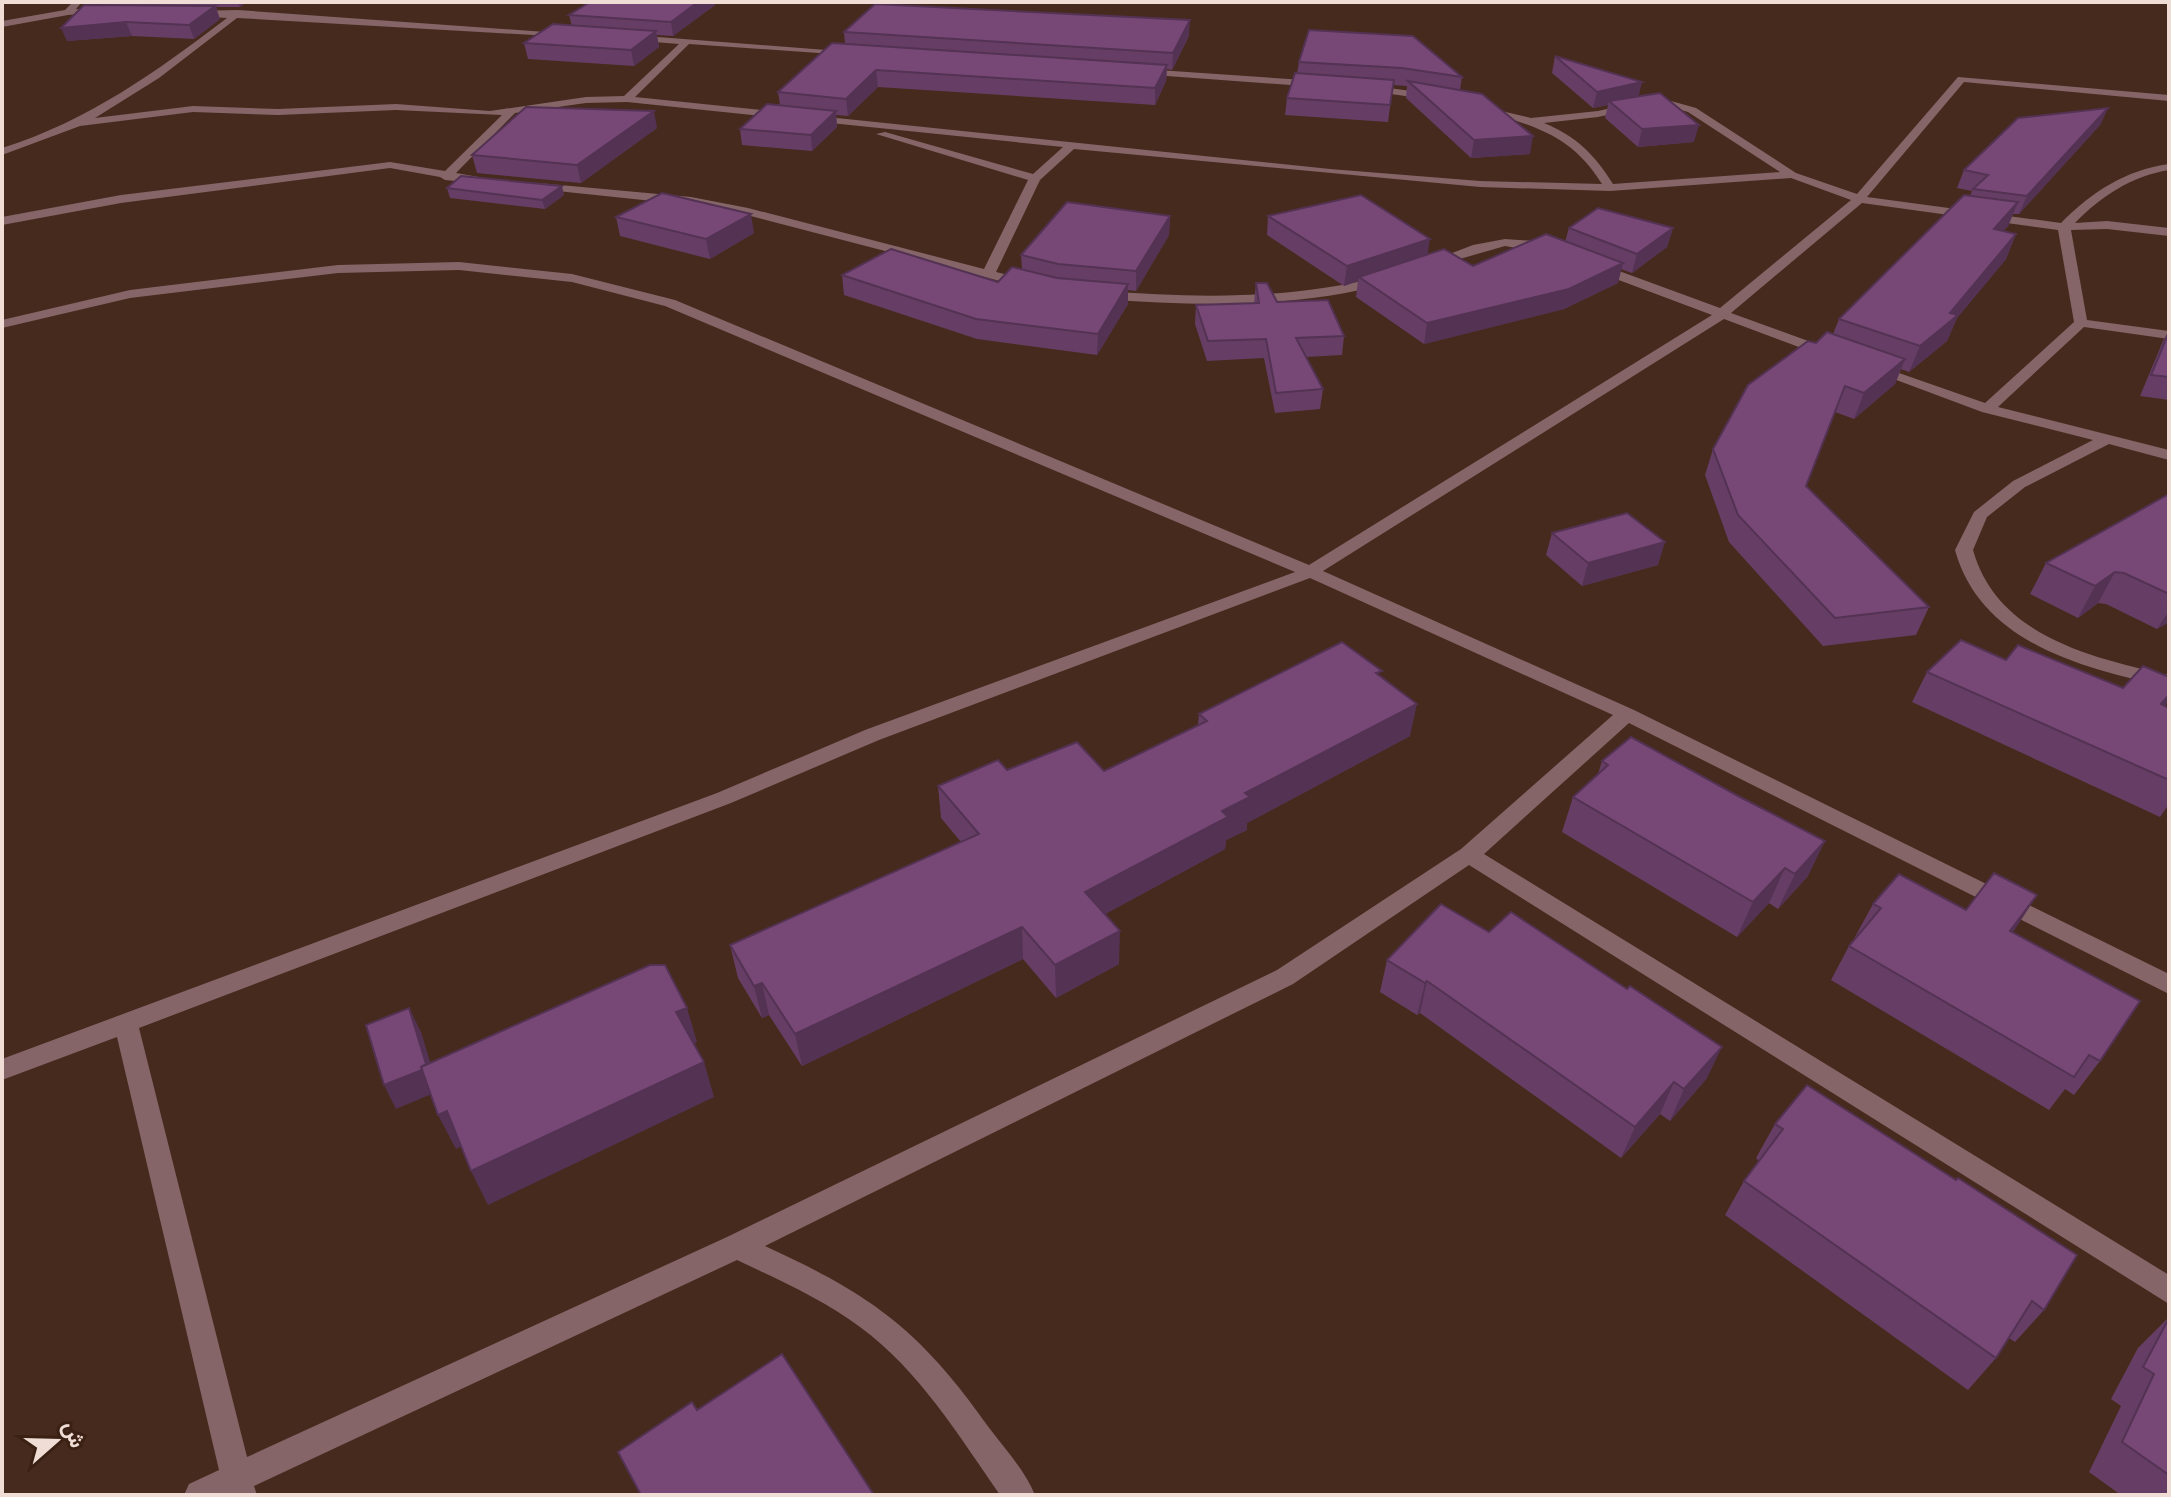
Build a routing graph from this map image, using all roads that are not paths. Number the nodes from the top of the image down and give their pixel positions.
1 (78, 2) edge
2 (68, 12) junction
3 (111, 12) edge
4 (183, 13) edge
5 (238, 13) junction
6 (2, 24) edge
7 (578, 34) edge
8 (624, 37) edge
9 (687, 41) junction
10 (862, 53) edge
11 (1132, 71) edge
12 (1323, 84) edge
13 (1355, 86) edge
14 (2169, 98) edge
15 (627, 99) junction
16 (1446, 99) edge
17 (1469, 105) edge
18 (510, 113) junction
19 (831, 119) junction
20 (1529, 121) junction
21 (82, 123) junction
22 (1074, 143) junction
23 (2, 152) edge
24 (2169, 167) edge
25 (1792, 175) junction
26 (445, 177) junction
27 (1035, 178) junction
28 (505, 182) edge
29 (520, 184) edge
30 (1610, 188) junction
31 (1859, 199) junction
32 (2, 221) edge
33 (2064, 227) junction
34 (2169, 232) edge
35 (1572, 258) edge
36 (1587, 264) edge
37 (1421, 267) edge
38 (988, 275) junction
39 (1394, 276) edge
40 (1044, 288) edge
41 (1085, 294) edge
42 (1719, 316) junction
43 (2081, 323) junction
44 (2, 324) edge
45 (2169, 335) edge
46 (1838, 357) edge
47 (1853, 362) edge
48 (1987, 409) junction
49 (2104, 441) junction
50 (2169, 455) edge
51 (1310, 572) junction
52 (2169, 681) edge
53 (1627, 714) junction
54 (1469, 855) junction
55 (2169, 985) edge
56 (126, 1023) junction
57 (2, 1070) edge
58 (737, 1246) junction
59 (2169, 1291) edge
60 (237, 1486) edge
61 (200, 1495) edge
62 (1019, 1495) edge

1 - 2 street
2 - 3 street
2 - 6 street
4 - 5 street
5 - 7 street
5 - 21 street
8 - 9 street
9 - 10 street
9 - 15 street
11 - 12 street
13 - 16 street
14 - 31 street
15 - 18 street
15 - 19 street
17 - 20 street
18 - 21 street
18 - 26 street
19 - 22 street
19 - 27 street
20 - 25 street
20 - 30 street
21 - 23 street
22 - 27 street
22 - 30 street
24 - 33 street
25 - 30 street
25 - 31 street
26 - 28 street
26 - 32 street
27 - 38 street
29 - 38 street
31 - 33 street
31 - 42 street
33 - 34 street
33 - 43 street
35 - 37 street
36 - 42 street
38 - 40 street
39 - 41 street
42 - 46 street
42 - 51 street
43 - 45 street
43 - 48 street
44 - 51 street
47 - 48 street
48 - 49 street
49 - 50 street
49 - 52 street
51 - 53 street
51 - 56 street
53 - 54 street
53 - 55 street
54 - 58 street
54 - 59 street
56 - 57 street
56 - 60 street
58 - 60 street
58 - 62 street
60 - 61 street

